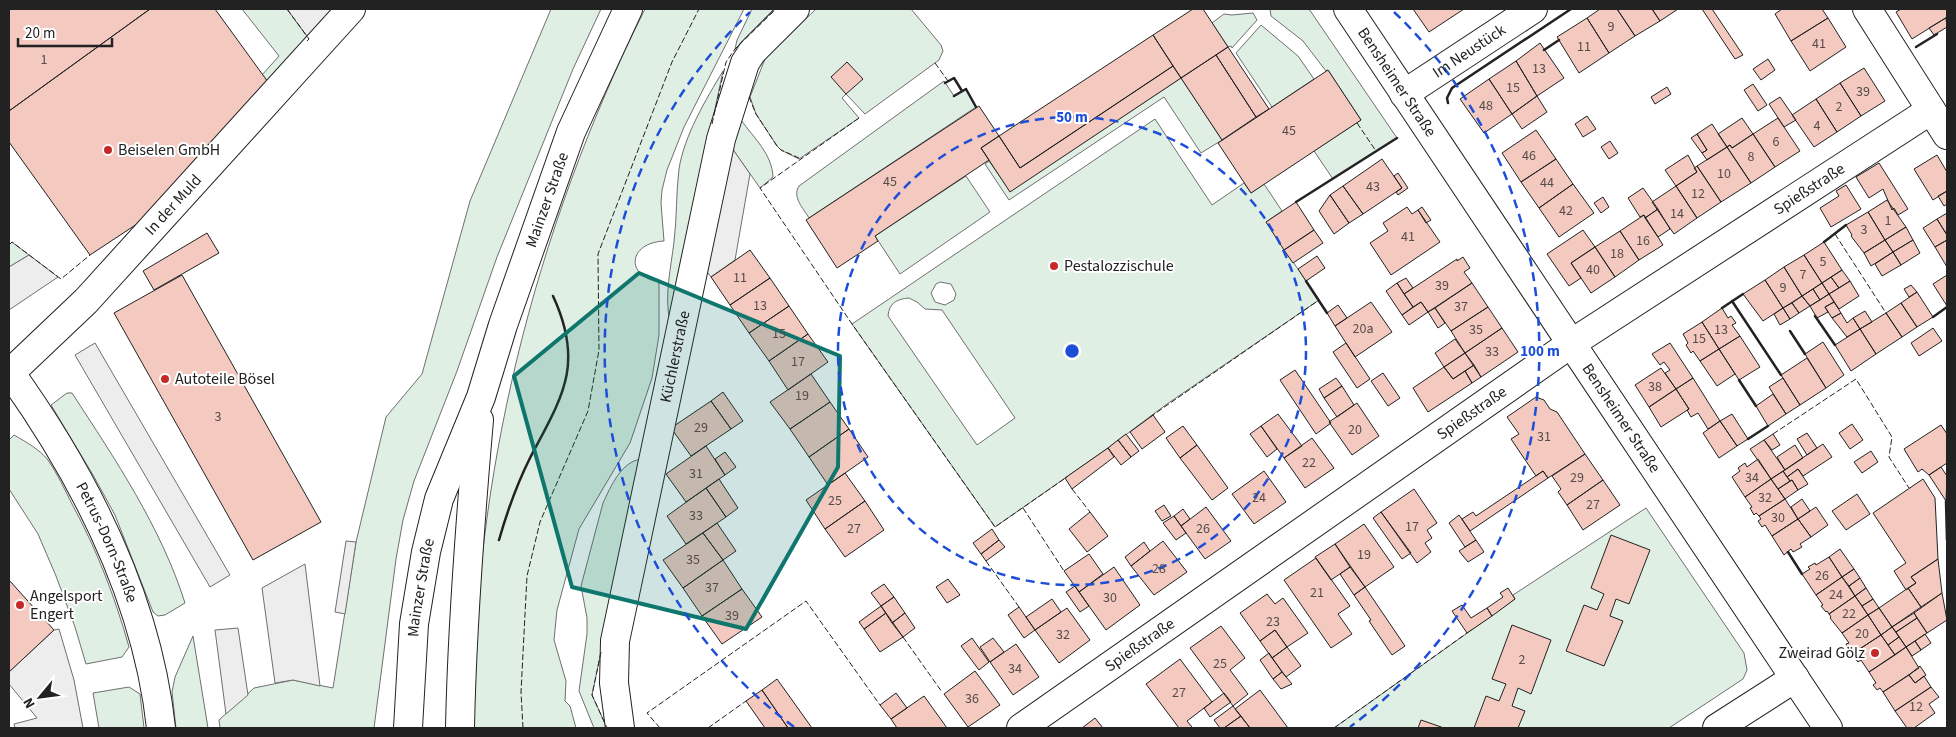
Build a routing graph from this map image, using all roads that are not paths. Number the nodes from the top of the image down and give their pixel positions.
1 (351, 9) edge
2 (628, 9) edge
3 (795, 9) edge
4 (1348, 9) edge
5 (1533, 9) edge
6 (1867, 9) edge
7 (1404, 94) junction
8 (1930, 110) junction
9 (1947, 135) edge
10 (1572, 343) junction
11 (9, 372) edge
12 (481, 397) junction
13 (1795, 678) junction
14 (161, 728) edge
15 (408, 728) edge
16 (460, 728) edge
17 (620, 728) edge
18 (1021, 728) edge
19 (1717, 728) edge
20 (1828, 728) edge

1 - 11 street, In der Muld
2 - 12 street, Mainzer Straße
3 - 17 street, Küchlerstraße
4 - 7 street, Bensheimer Straße
5 - 7 street, Im Neustück
6 - 8 street
7 - 10 street, Bensheimer Straße
8 - 9 street
8 - 10 street, Spießstraße
10 - 13 street, Bensheimer Straße
10 - 18 street, Spießstraße
11 - 14 street, Petrus-Dorn-Straße
12 - 15 street, Mainzer Straße
12 - 16 street, Mainzer Straße
13 - 19 street
13 - 20 street, Bensheimer Straße

